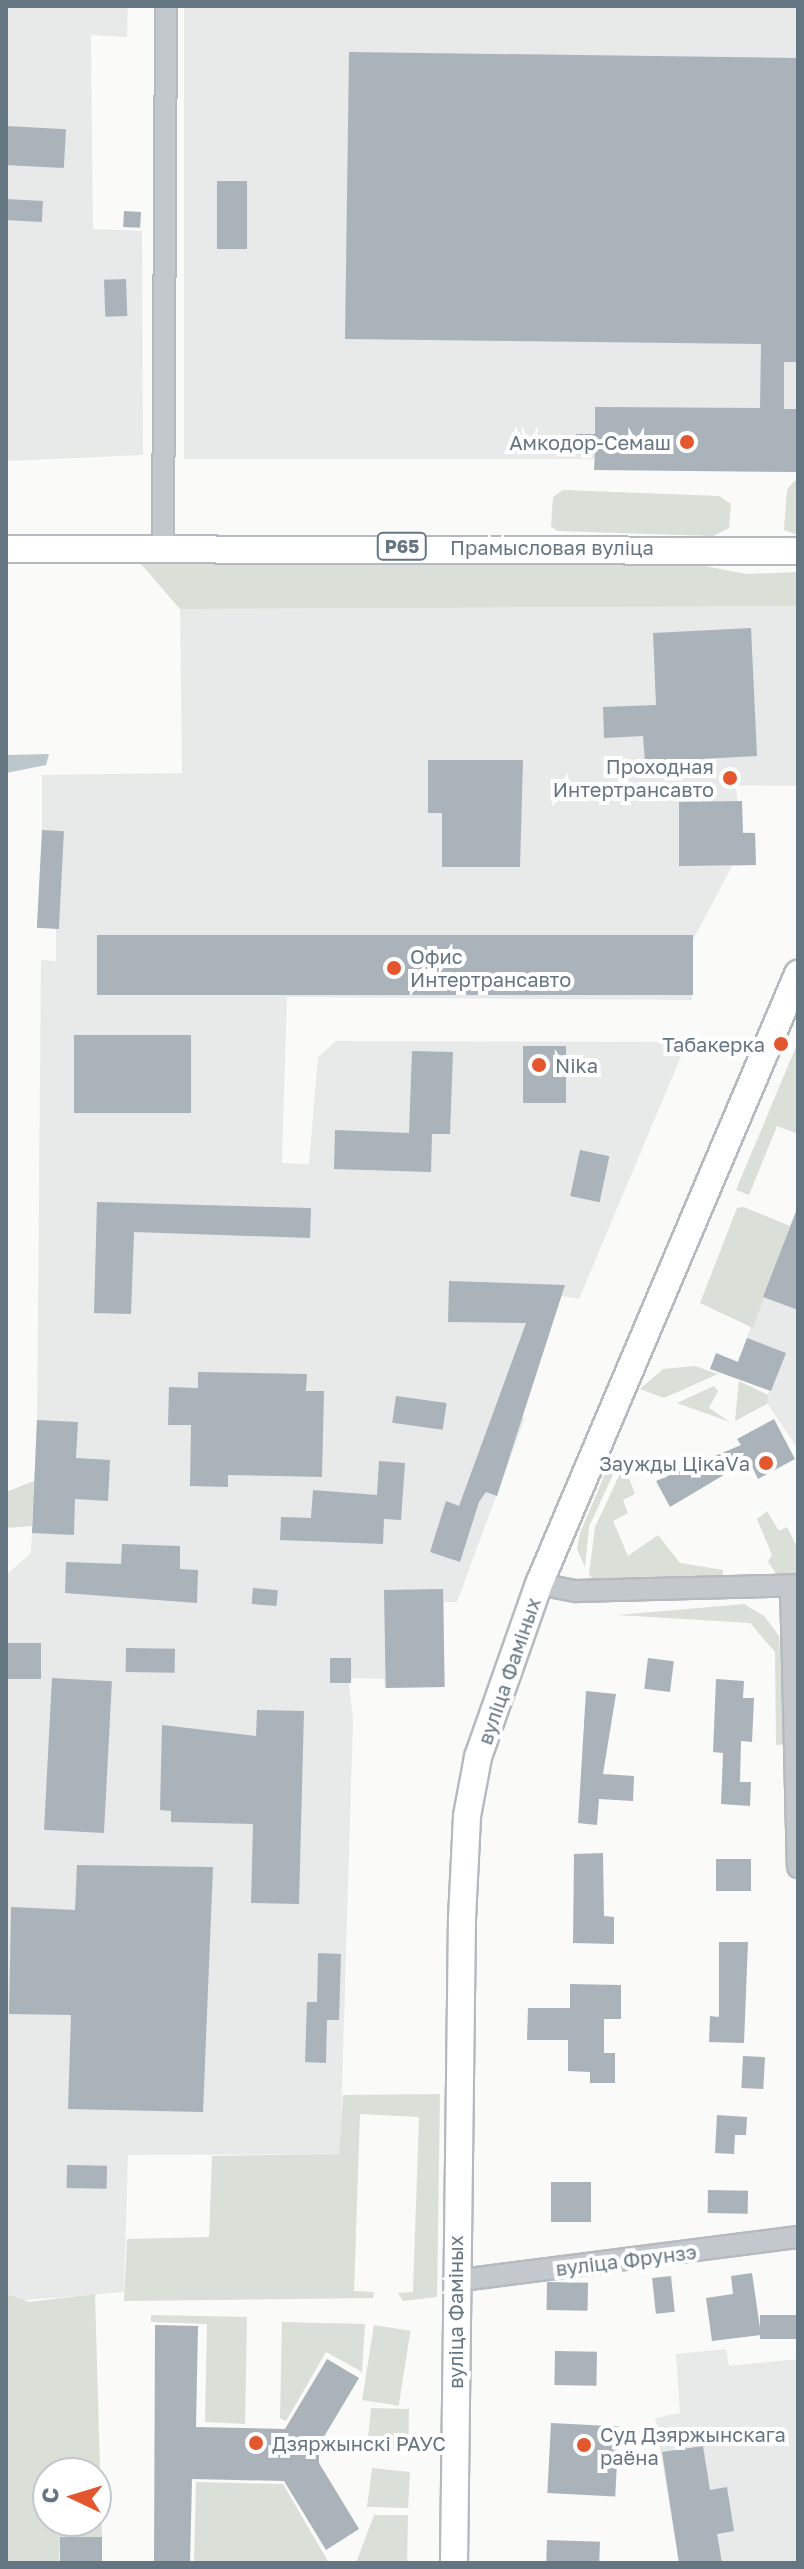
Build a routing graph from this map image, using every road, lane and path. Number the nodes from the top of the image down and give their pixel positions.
1 (166, 6) edge
2 (163, 547) junction
3 (6, 549) edge
4 (798, 551) edge
5 (798, 974) edge
6 (539, 1584) junction
7 (795, 1585) edge
8 (798, 1867) edge
9 (798, 2237) edge
10 (454, 2281) junction
11 (454, 2563) edge

1 - 2 street
2 - 3 main road, Прамысловая вуліца / Р65
2 - 4 main road, Прамысловая вуліца / Р65
5 - 6 main road, вуліца Фаміных
6 - 7 street
6 - 10 main road, вуліца Фаміных
7 - 8 street
9 - 10 street, вуліца Фрунзэ
10 - 11 main road, вуліца Фаміных

